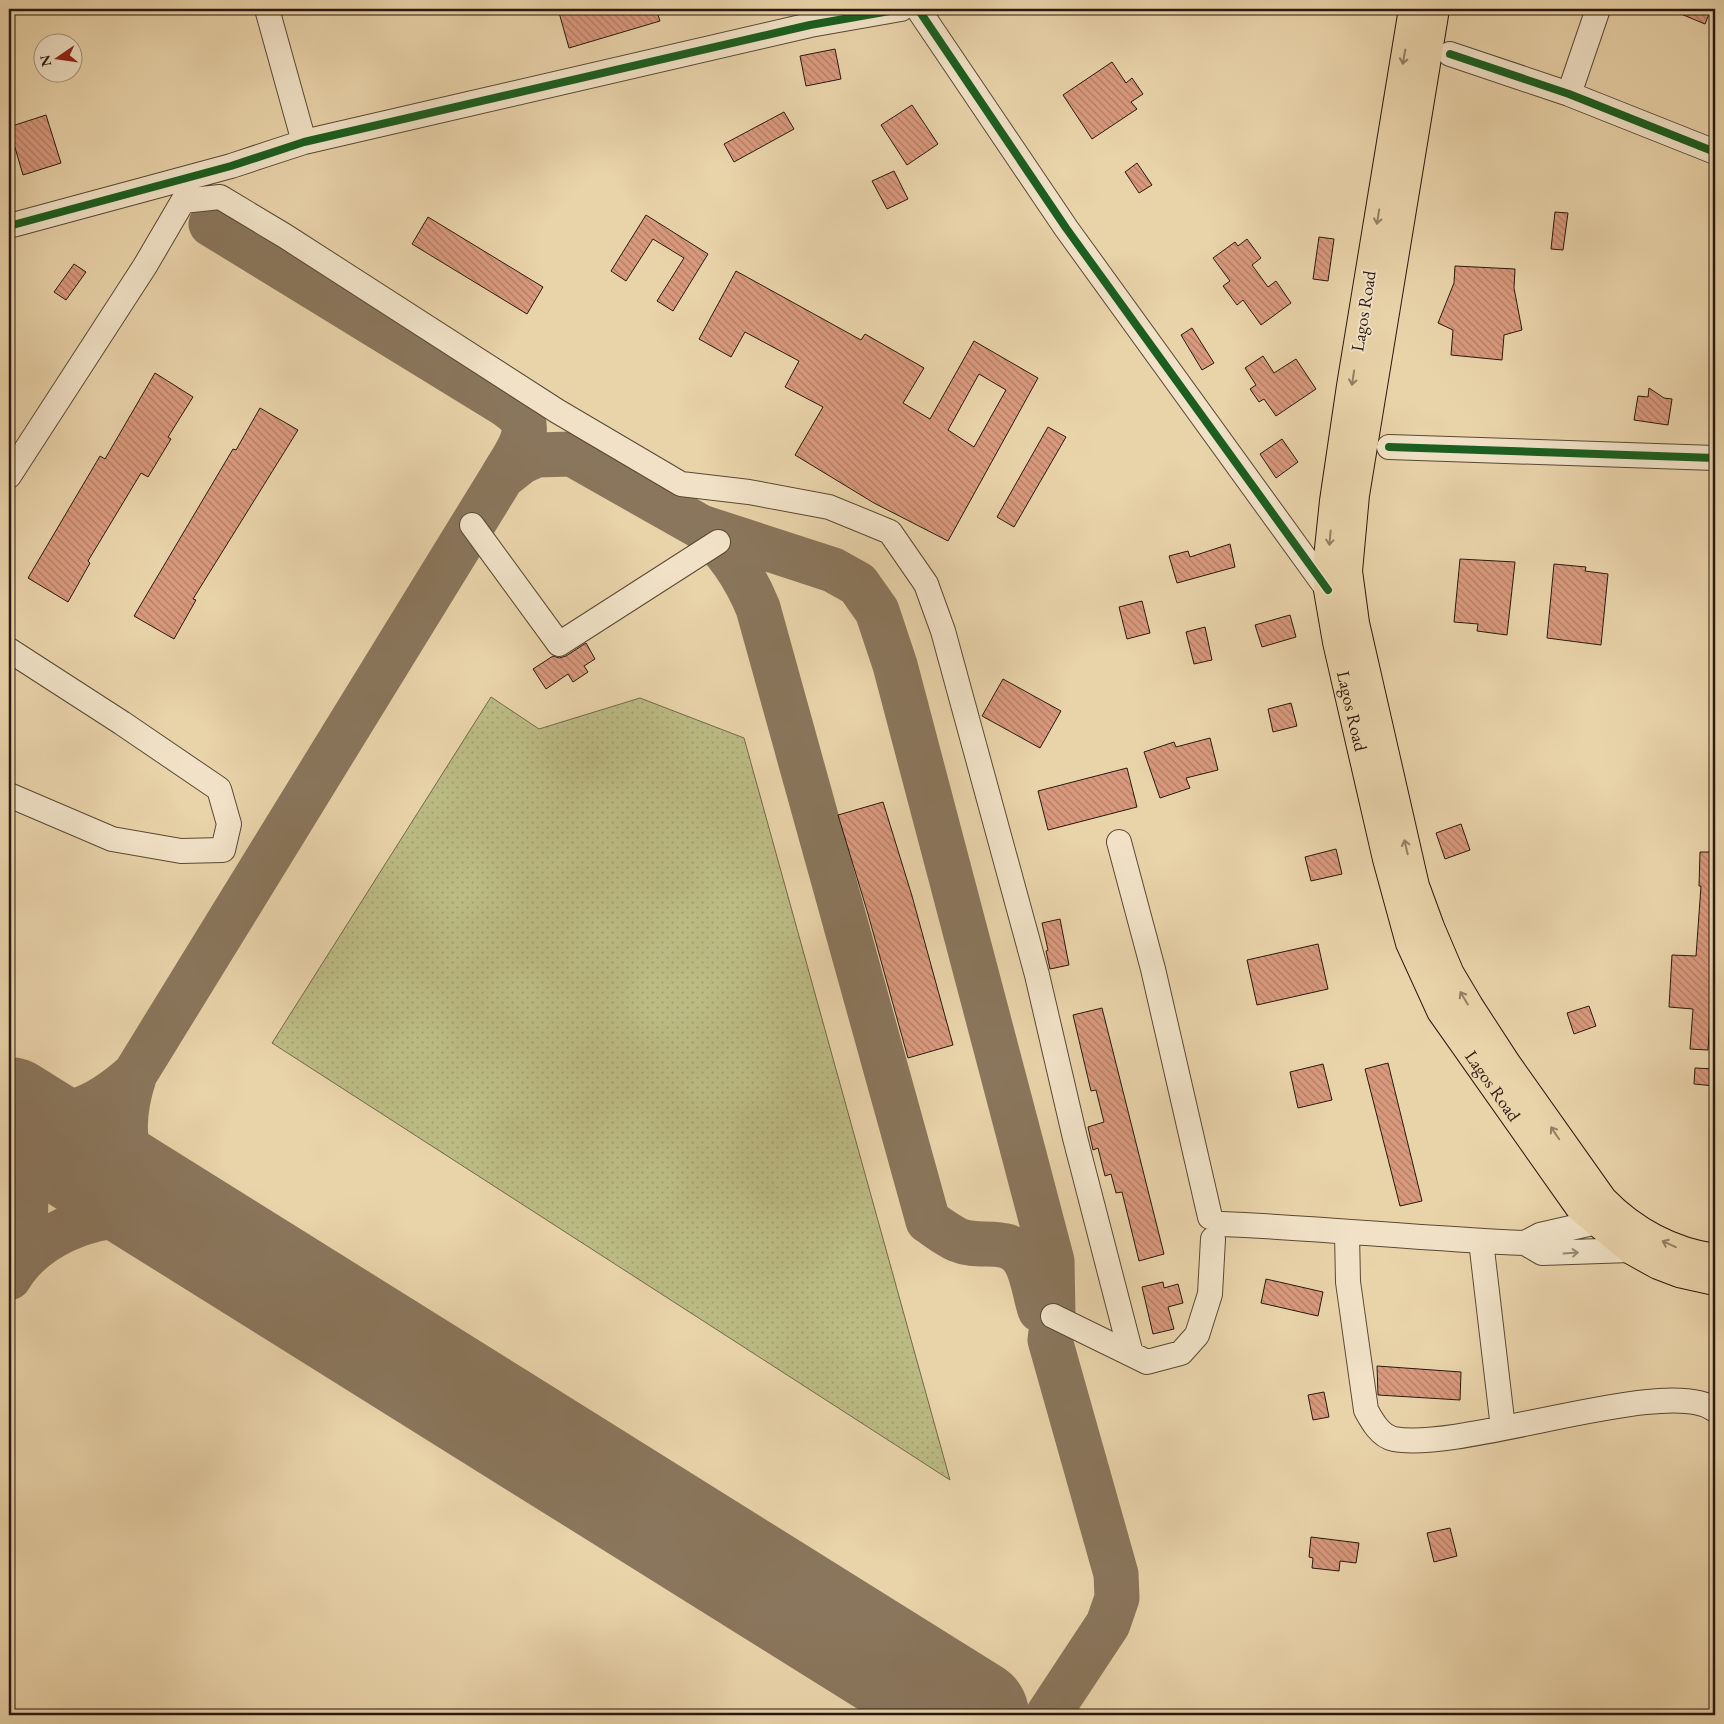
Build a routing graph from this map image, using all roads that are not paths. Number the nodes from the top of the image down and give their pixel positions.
1 (267, 9) edge
2 (901, 9) edge
3 (918, 9) edge
4 (1413, 9) edge
5 (1435, 9) edge
6 (1598, 9) edge
7 (1450, 54) dead end
8 (1570, 94) junction
9 (304, 142) junction
10 (1715, 152) edge
11 (9, 226) edge
12 (1388, 447) dead end
13 (1715, 458) edge
14 (9, 476) edge
15 (472, 525) dead end
16 (718, 542) dead end
17 (1328, 590) junction
18 (9, 650) edge
19 (9, 795) edge
20 (1119, 842) dead end
21 (1598, 1222) junction
22 (1215, 1226) junction
23 (1347, 1233) junction
24 (1481, 1241) junction
25 (1525, 1243) junction
26 (1631, 1250) junction
27 (1715, 1258) edge
28 (1715, 1281) edge
29 (1053, 1316) dead end
30 (1131, 1354) junction
31 (1715, 1410) edge
32 (1503, 1428) junction

1 - 9 street
2 - 9 street
3 - 17 street
4 -> 17 main road, Lagos Road
27 -> 5 main road, Lagos Road
6 - 8 street
7 - 8 street
8 - 10 street
9 - 11 street
12 - 13 street
14 - 30 street
15 - 16 street
17 - 21 main road, Lagos Road
18 - 19 street
20 - 22 street
21 - 25 street
21 - 26 main road, Lagos Road
22 - 23 street
22 - 30 street
23 - 24 street
23 - 32 street
24 - 25 street
24 - 32 street
25 -> 26 street
26 - 28 main road, Lagos Road
29 - 30 street
31 - 32 street

